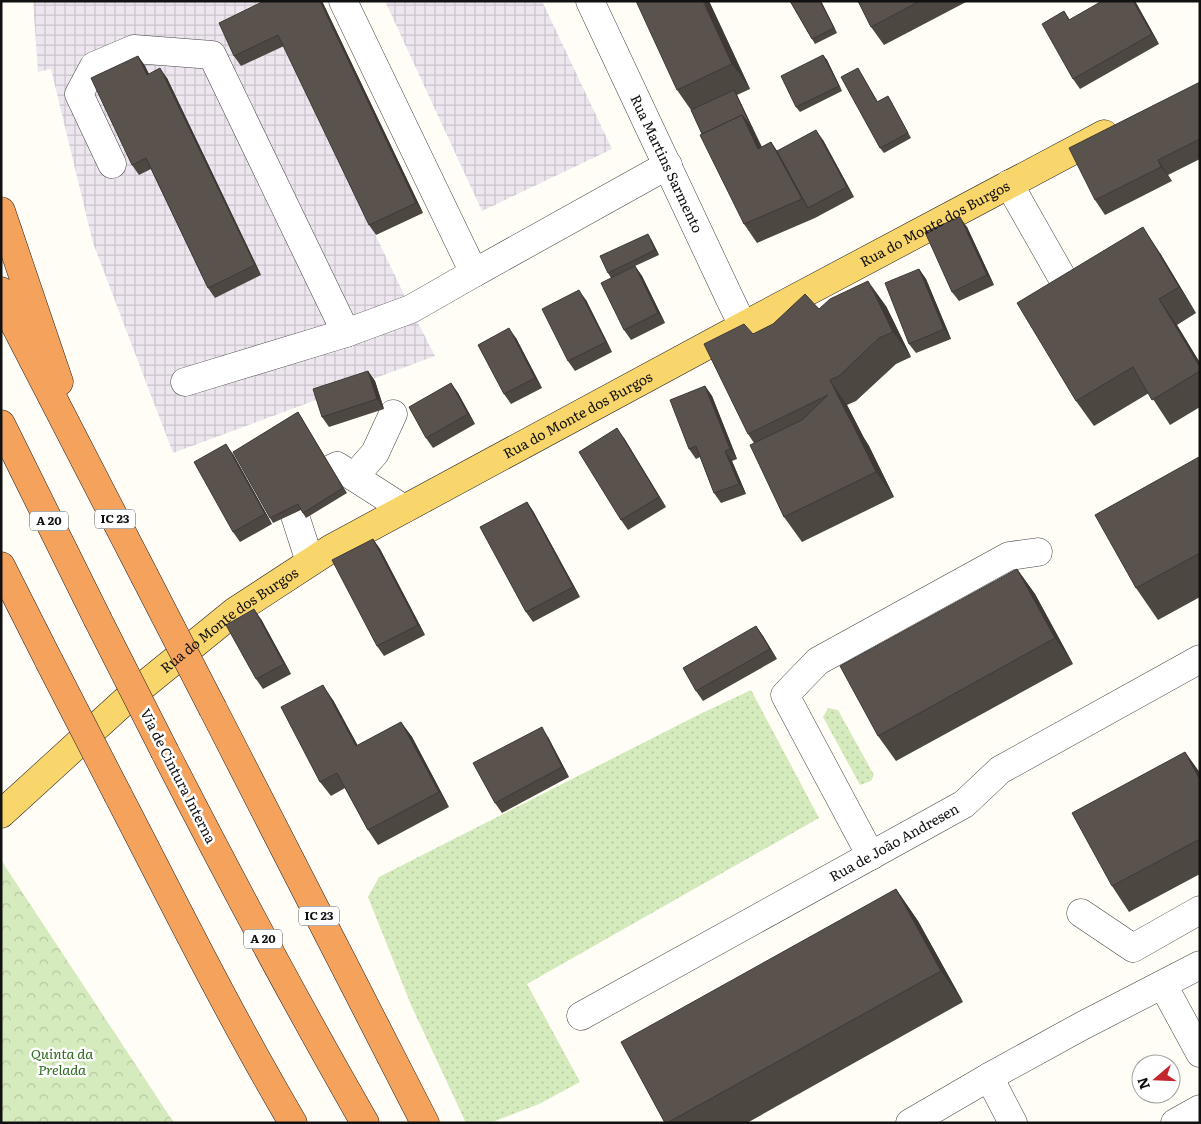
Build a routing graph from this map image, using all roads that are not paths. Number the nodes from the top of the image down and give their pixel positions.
1 (343, 1) edge
2 (590, 1) edge
3 (1122, 124) edge
4 (112, 164) dead end
5 (668, 165) junction
6 (1010, 184) junction
7 (1, 211) edge
8 (474, 273) junction
9 (1, 291) edge
10 (1082, 313) edge
11 (744, 326) junction
12 (346, 333) junction
13 (185, 382) dead end
14 (393, 414) dead end
15 (1, 424) edge
16 (85, 462) junction
17 (354, 477) junction
18 (404, 509) junction
19 (1038, 552) dead end
20 (310, 562) junction
21 (1, 566) edge
22 (1200, 659) edge
23 (3, 809) edge
24 (870, 856) junction
25 (1200, 910) edge
26 (1081, 913) dead end
27 (1200, 965) edge
28 (1163, 985) junction
29 (581, 1016) dead end
30 (1200, 1053) edge
31 (989, 1077) junction
32 (1200, 1109) edge
33 (293, 1123) edge
34 (365, 1123) edge
35 (425, 1123) edge
36 (910, 1123) edge
37 (1013, 1123) edge
38 (1175, 1123) edge

1 - 8 street
2 - 5 street, Rua Martins Sarmento
3 - 6 main road, Rua do Monte dos Burgos
4 - 12 street
5 - 8 street
5 - 11 street, Rua Martins Sarmento
6 - 10 street
6 - 11 main road, Rua do Monte dos Burgos
7 - 16 highway
8 - 12 street
9 - 16 highway
11 - 18 main road, Rua do Monte dos Burgos
12 - 13 street
14 - 17 street
15 - 34 highway, Via de Cintura Interna / A 20, bridge
16 - 35 highway, IC 23, bridge
17 - 18 street
17 - 20 street
18 - 20 main road, Rua do Monte dos Burgos
19 - 24 street
20 - 23 main road, Rua do Monte dos Burgos
21 - 33 highway, bridge
22 - 24 street, Rua de João Andresen
24 - 29 street, Rua de João Andresen
25 - 26 street
27 - 28 street
28 - 30 street
28 - 31 street
31 - 36 street
31 - 37 street
32 - 38 street

